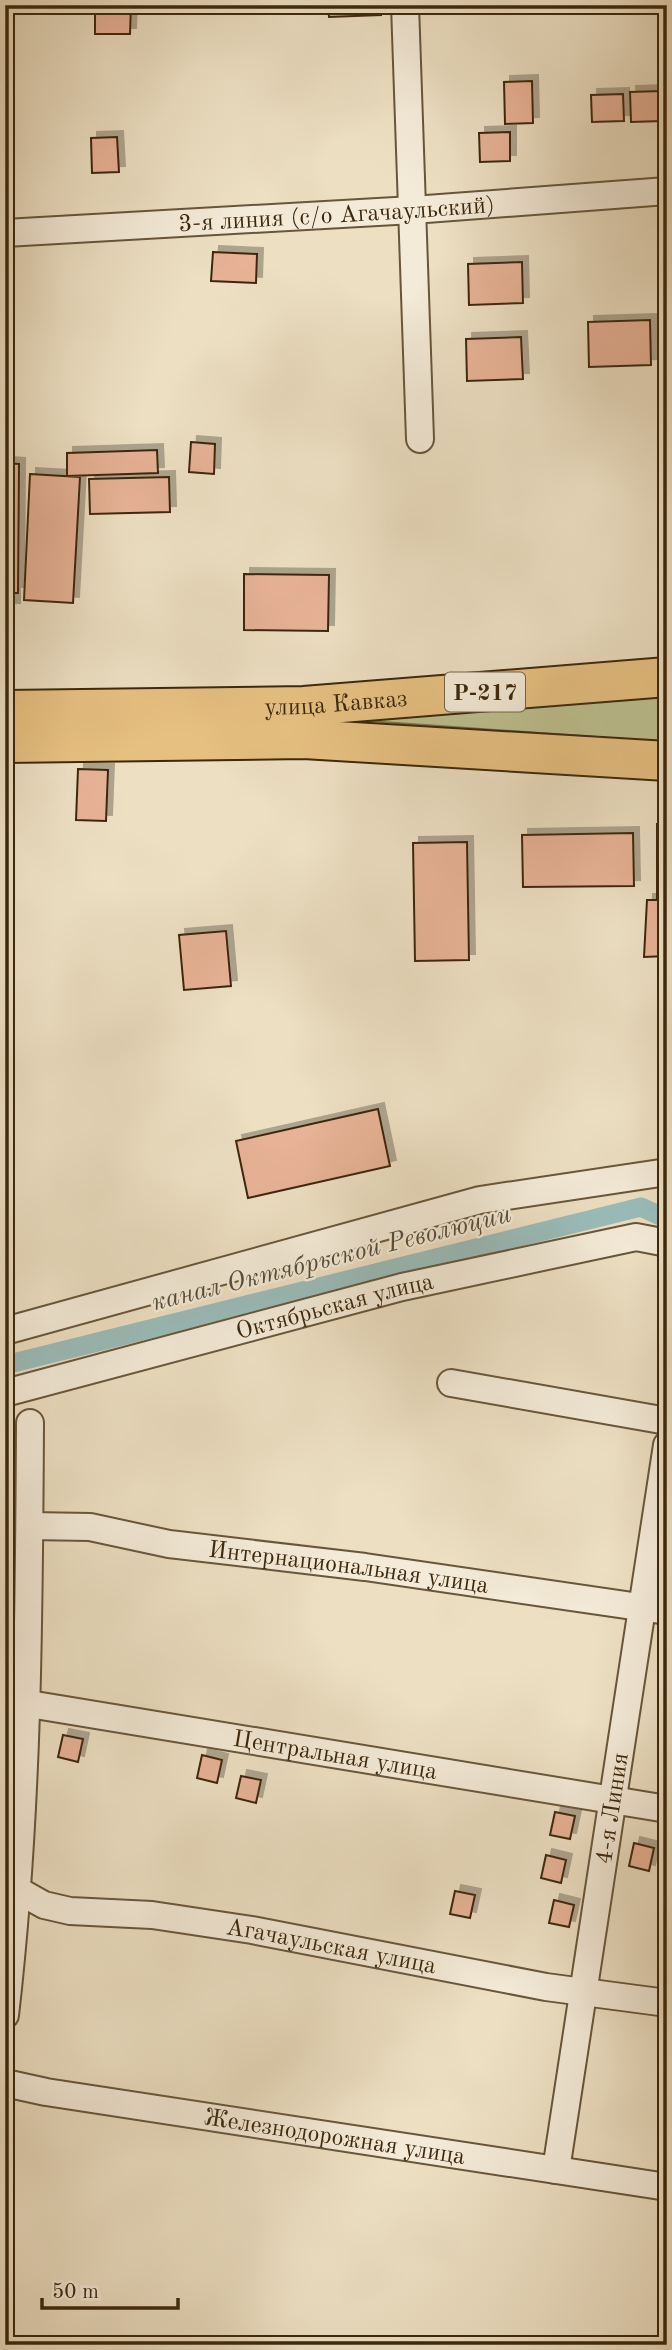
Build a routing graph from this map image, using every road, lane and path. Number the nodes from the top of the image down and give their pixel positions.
1 (405, 5) edge
2 (667, 191) edge
3 (413, 210) junction
4 (5, 233) edge
5 (420, 439) dead end
6 (667, 677) edge
7 (5, 709) edge
8 (5, 743) edge
9 (667, 761) edge
10 (667, 1172) edge
11 (667, 1243) edge
12 (5, 1331) edge
13 (452, 1383) dead end
14 (5, 1393) edge
15 (667, 1421) edge
16 (30, 1423) dead end
17 (667, 1445) edge
18 (30, 1526) junction
19 (655, 1609) edge
20 (17, 1700) edge
21 (611, 1797) junction
22 (667, 1809) edge
23 (12, 1883) edge
24 (583, 1992) junction
25 (667, 2003) edge
26 (5, 2014) edge
27 (5, 2083) edge
28 (556, 2170) junction
29 (667, 2187) edge

1 - 3 street
2 - 3 street, 3-я линия (с/о Агачаульский)
3 - 4 street, 3-я линия (с/о Агачаульский)
3 - 5 street
6 - 7 highway, улица Кавказ / Р-217
8 - 9 highway, улица Кавказ
10 - 12 street
11 - 14 street, Октябрьская улица
13 - 15 street
16 - 18 street
17 - 19 street, 4-я Линия
18 - 19 street, Интернациональная улица
18 - 20 street
19 - 21 street, 4-я Линия
20 - 21 street, Центральная улица
20 - 23 street
21 - 22 street, Центральная улица
21 - 24 street, 4-я Линия
23 - 24 street, Агачаульская улица
23 - 26 street
24 - 25 street, Агачаульская улица
24 - 28 street, 4-я Линия
27 - 28 street, Железнодорожная улица
28 - 29 street, Железнодорожная улица

